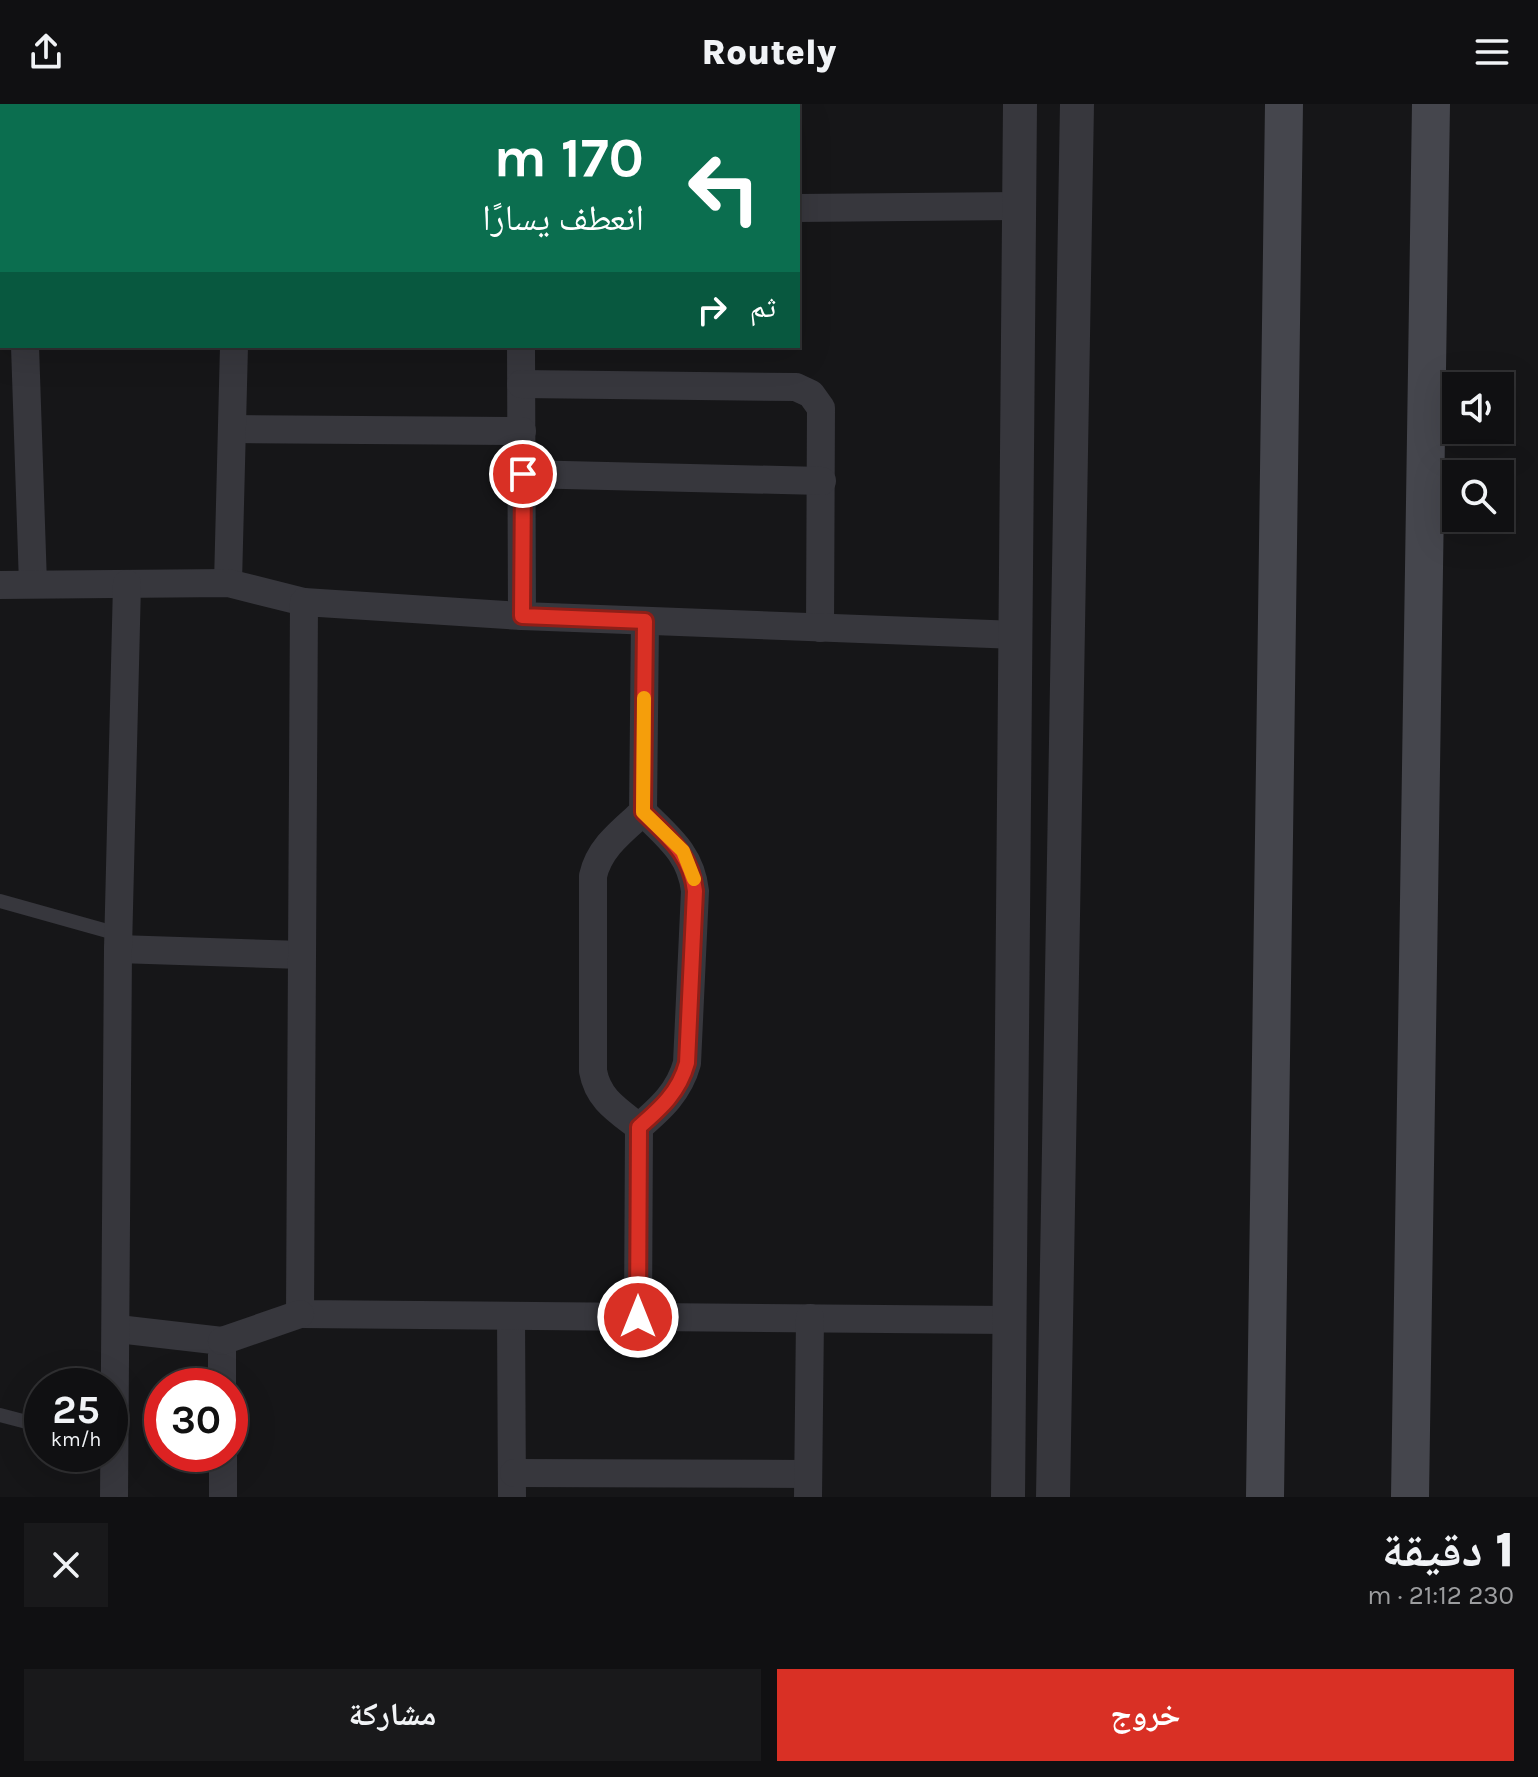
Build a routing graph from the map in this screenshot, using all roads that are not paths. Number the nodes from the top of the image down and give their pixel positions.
1 (1020, 104) edge
2 (1077, 104) edge
3 (1284, 104) edge
4 (1431, 104) edge
5 (1020, 206) junction
6 (800, 208) edge
7 (25, 348) edge
8 (234, 348) edge
9 (521, 348) edge
10 (521, 384) junction
11 (233, 429) junction
12 (522, 431) junction
13 (523, 474) junction
14 (822, 481) junction
15 (228, 583) junction
16 (33, 584) junction
17 (127, 584) junction
18 (0, 585) edge
19 (304, 602) junction
20 (522, 616) junction
21 (645, 621) junction
22 (820, 628) junction
23 (1017, 635) junction
24 (643, 812) junction
25 (0, 901) edge
26 (118, 941) junction
27 (302, 955) junction
28 (639, 1127) junction
29 (300, 1314) junction
30 (511, 1316) junction
31 (638, 1317) junction
32 (810, 1318) junction
33 (1008, 1320) junction
34 (118, 1329) junction
35 (222, 1341) junction
36 (116, 1368) edge
37 (222, 1368) edge
38 (0, 1415) edge
39 (24, 1421) edge
40 (113, 1472) edge
41 (223, 1472) edge
42 (513, 1485) edge
43 (808, 1485) edge
44 (114, 1497) edge
45 (223, 1497) edge
46 (1008, 1497) edge
47 (1053, 1497) edge
48 (1265, 1497) edge
49 (1410, 1497) edge

1 - 5 street
2 - 47 street
3 - 48 main road
4 - 49 main road
5 - 6 street
5 - 23 street
7 - 16 street
8 - 11 street
9 - 10 street
10 - 12 street
10 - 14 street
11 - 12 street
11 - 15 street
12 - 13 street
13 - 14 street
13 - 20 street
14 - 22 street
15 - 17 street
15 - 19 street
16 - 17 street
16 - 18 street
17 - 26 street
19 - 20 street
19 - 27 street
20 - 21 street
21 - 22 street
21 - 24 street
22 - 23 street
23 - 33 street
24 - 28 street
24 - 28 street
25 - 26 lane
26 - 27 street
26 - 34 street
27 - 29 street
28 - 31 street
29 - 30 street
29 - 35 street
30 - 31 street
30 - 42 street
31 - 32 street
32 - 33 street
32 - 43 street
33 - 46 street
34 - 35 street
34 - 36 street
35 - 37 street
38 - 39 lane
40 - 44 street
41 - 45 street
42 - 43 street

